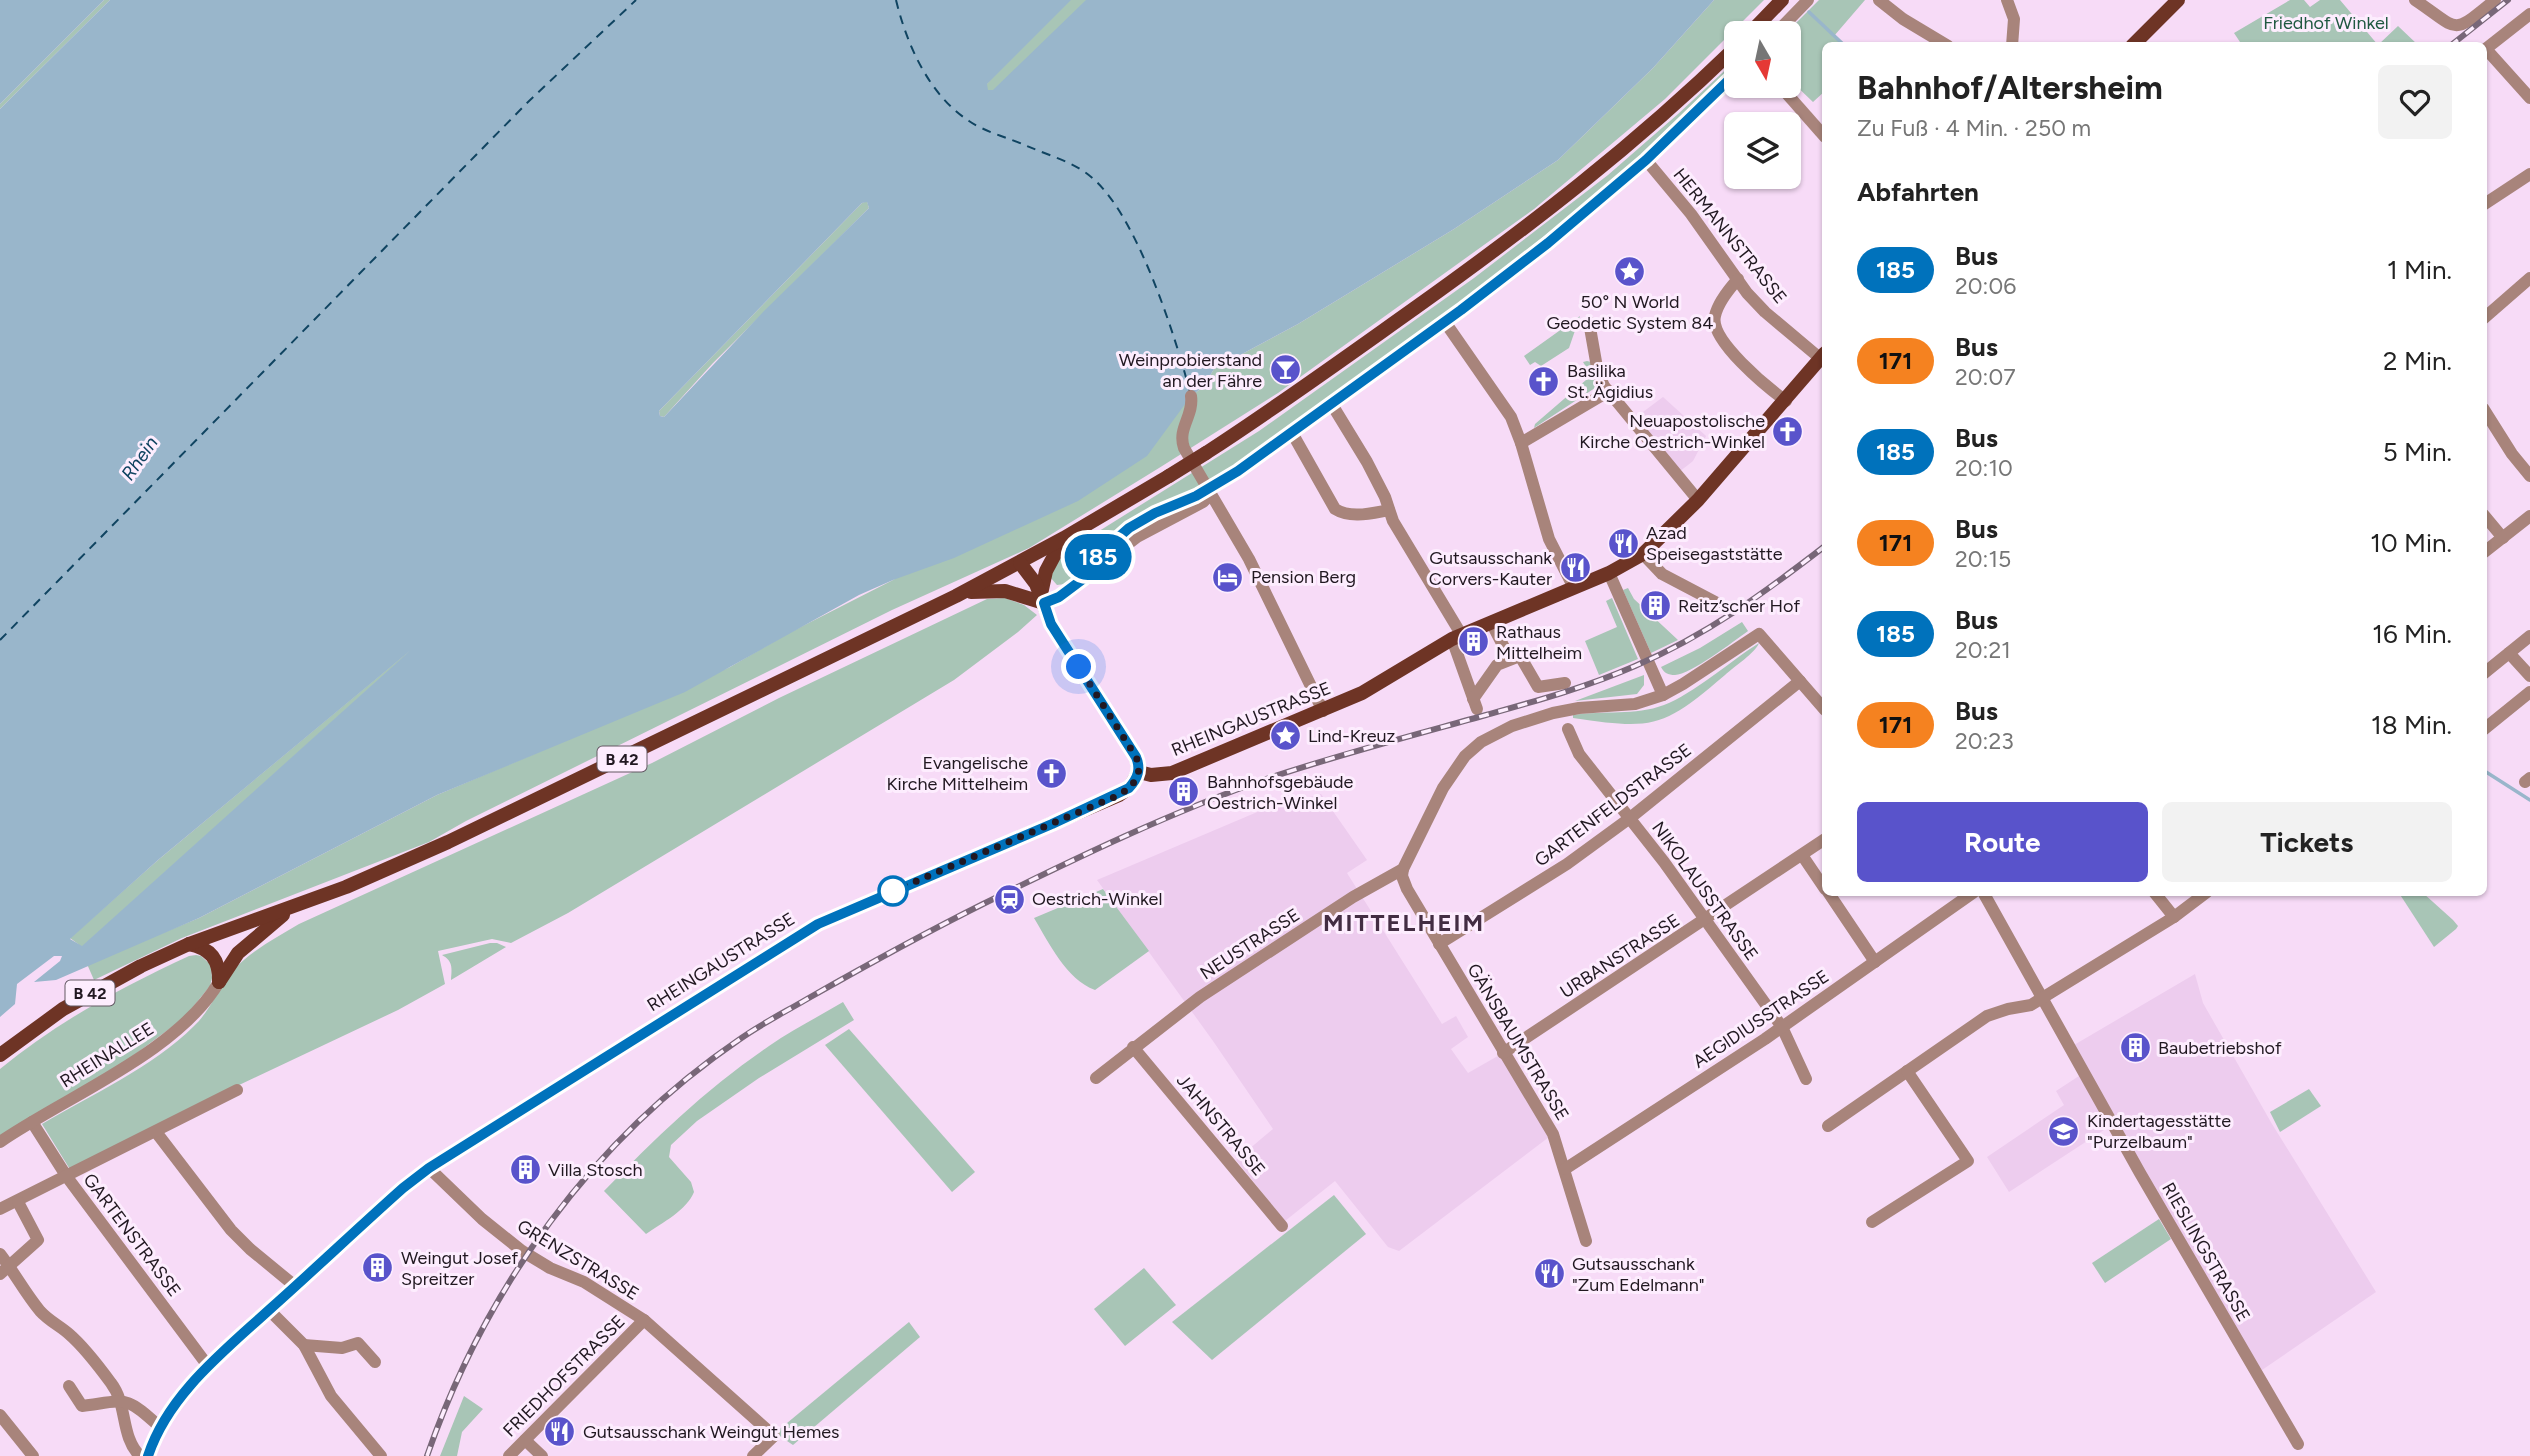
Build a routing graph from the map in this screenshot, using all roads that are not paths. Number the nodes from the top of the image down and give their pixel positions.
1 (1782, 0) edge
2 (1808, 0) edge
3 (1879, 0) edge
4 (2007, 0) edge
5 (2178, 0) edge
6 (2415, 0) edge
7 (2495, 0) edge
8 (2530, 14) edge
9 (1762, 21) edge
10 (1788, 21) edge
11 (1941, 42) edge
12 (2012, 42) edge
13 (2136, 42) edge
14 (2487, 48) edge
15 (2487, 53) edge
16 (1724, 58) edge
17 (1724, 85) edge
18 (1791, 98) edge
19 (2530, 98) edge
20 (1822, 134) edge
21 (1646, 160) junction
22 (2530, 174) edge
23 (2487, 202) edge
24 (2530, 278) edge
25 (1738, 279) junction
26 (2487, 316) edge
27 (1445, 322) junction
28 (1589, 323) dead end
29 (1822, 355) edge
30 (1822, 357) edge
31 (1609, 391) junction
32 (1191, 396) dead end
33 (1786, 401) junction
34 (1331, 403) junction
35 (2487, 414) edge
36 (1291, 431) junction
37 (1521, 443) junction
38 (2530, 476) edge
39 (1208, 490) junction
40 (1698, 500) junction
41 (1390, 510) junction
42 (2530, 516) edge
43 (2487, 519) edge
44 (1064, 538) junction
45 (2503, 538) junction
46 (2487, 550) edge
47 (1643, 554) junction
48 (1020, 563) junction
49 (1609, 573) junction
50 (1574, 588) junction
51 (956, 596) junction
52 (1037, 598) junction
53 (1721, 605) dead end
54 (1491, 622) junction
55 (2530, 636) edge
56 (1456, 637) junction
57 (2509, 653) junction
58 (1510, 659) junction
59 (2487, 671) edge
60 (2530, 676) edge
61 (1800, 681) junction
62 (1565, 683) dead end
63 (2530, 692) edge
64 (1662, 695) junction
65 (1822, 707) edge
66 (1323, 711) junction
67 (2487, 727) edge
68 (1568, 729) dead end
69 (1139, 772) junction
70 (1630, 818) junction
71 (1822, 841) edge
72 (1802, 855) junction
73 (1403, 869) junction
74 (1822, 884) edge
75 (1830, 896) edge
76 (1968, 896) edge
77 (1985, 896) edge
78 (2157, 896) edge
79 (2202, 896) edge
80 (297, 905) junction
81 (2174, 917) junction
82 (1706, 920) junction
83 (188, 944) junction
84 (1439, 944) junction
85 (1875, 962) junction
86 (219, 982) junction
87 (2042, 999) junction
88 (1782, 1027) junction
89 (1133, 1047) junction
90 (1503, 1054) junction
91 (0, 1055) edge
92 (1907, 1071) junction
93 (1096, 1078) dead end
94 (1806, 1079) dead end
95 (237, 1090) dead end
96 (32, 1122) junction
97 (1828, 1126) dead end
98 (156, 1132) junction
99 (0, 1142) edge
100 (429, 1168) junction
101 (1565, 1169) junction
102 (67, 1177) junction
103 (18, 1202) junction
104 (0, 1209) edge
105 (1872, 1222) dead end
106 (1282, 1226) dead end
107 (1586, 1241) dead end
108 (0, 1254) edge
109 (5, 1270) edge
110 (295, 1286) junction
111 (269, 1311) junction
112 (644, 1320) junction
113 (304, 1345) junction
114 (375, 1362) dead end
115 (208, 1366) junction
116 (69, 1386) dead end
117 (122, 1400) junction
118 (0, 1415) edge
119 (160, 1427) junction
120 (525, 1440) junction
121 (2298, 1444) dead end
122 (33, 1456) edge
123 (140, 1456) edge
124 (148, 1456) edge
125 (381, 1456) edge
126 (509, 1456) edge
127 (542, 1456) edge
128 (753, 1456) edge

1 - 9 main road
2 - 10 street
3 - 11 street
4 - 12 street
5 - 13 main road
6 - 7 street
8 - 14 street
15 - 19 street
16 - 44 main road, B 42, bridge
17 - 21 street
18 - 20 street
21 - 25 street, HERMANNSTRASSE
21 - 27 street
22 - 23 street
24 - 26 street
25 - 29 street, HERMANNSTRASSE
25 - 33 street
27 - 34 street
27 - 37 street
28 - 31 street
30 - 33 main road, RHEINGAUSTRASSE
31 - 37 street
31 - 40 street
32 - 39 street
33 - 40 main road, RHEINGAUSTRASSE
34 - 36 street
34 - 41 street
35 - 38 street
36 - 39 street
36 - 41 street
37 - 50 street
39 - 52 street
39 - 66 street
40 - 47 main road, RHEINGAUSTRASSE
41 - 56 street
42 - 45 street
43 - 45 street
44 - 48 main road, B 42
44 - 52 main road
45 - 46 street
47 - 49 main road, RHEINGAUSTRASSE
47 - 53 street
48 - 51 main road, B 42
48 - 52 main road
49 - 50 main road, RHEINGAUSTRASSE
49 - 64 street
50 - 54 main road, RHEINGAUSTRASSE
51 - 52 main road
51 - 80 main road, B 42
52 - 69 main road
54 - 56 main road, RHEINGAUSTRASSE
54 - 58 street
55 - 57 street
56 - 58 street
56 - 66 main road, RHEINGAUSTRASSE
57 - 59 street
57 - 60 street
58 - 62 street
61 - 64 street
61 - 65 street
61 - 70 street, GARTENFELDSTRASSE
63 - 67 street
64 - 73 street
66 - 69 main road, RHEINGAUSTRASSE
68 - 70 street, NIKOLAUSSTRASSE
69 - 100 main road, RHEINGAUSTRASSE
70 - 82 street, NIKOLAUSSTRASSE
70 - 84 street, GARTENFELDSTRASSE
71 - 72 street, URBANSTRASSE
72 - 74 street
72 - 82 street, URBANSTRASSE
73 - 84 street, GÄNSBAUMSTRASSE
73 - 89 street, NEUSTRASSE
75 - 85 street
76 - 85 street, AEGIDIUSSTRASSE
77 - 87 street, RIESLINGSTRASSE
78 - 81 street
79 - 81 street
80 - 83 main road, B 42
80 - 86 main road
81 - 87 street
82 - 88 street, NIKOLAUSSTRASSE
82 - 90 street, URBANSTRASSE
83 - 86 main road
83 - 91 main road, B 42
84 - 90 street, GÄNSBAUMSTRASSE
85 - 88 street, AEGIDIUSSTRASSE
86 - 96 street, RHEINALLEE
87 - 92 street
87 - 121 street, RIESLINGSTRASSE
88 - 94 street, NIKOLAUSSTRASSE
88 - 101 street, AEGIDIUSSTRASSE
89 - 93 street, NEUSTRASSE
89 - 106 street, JAHNSTRASSE
90 - 101 street, GÄNSBAUMSTRASSE
92 - 97 street
92 - 105 street
95 - 98 street
96 - 99 street, RHEINALLEE
96 - 102 street, GARTENSTRASSE
98 - 102 street
98 - 110 street
100 - 110 main road, RHEINGAUSTRASSE
100 - 112 street, GRENZSTRASSE
101 - 107 street, GÄNSBAUMSTRASSE
102 - 103 street
102 - 115 street, GARTENSTRASSE
103 - 104 street
103 - 109 street
108 - 109 street
109 - 117 street
110 - 111 main road, RHEINGAUSTRASSE
111 - 113 street
111 - 115 main road, RHEINGAUSTRASSE
112 - 120 street, FRIEDHOFSTRASSE
112 - 128 street, GRENZSTRASSE
113 - 114 street
113 - 125 street
115 - 119 main road, RHEINGAUSTRASSE
116 - 117 street
117 - 119 street
117 - 123 street
118 - 122 street
119 - 124 main road, RHEINGAUSTRASSE
120 - 126 street, FRIEDHOFSTRASSE
120 - 127 street

